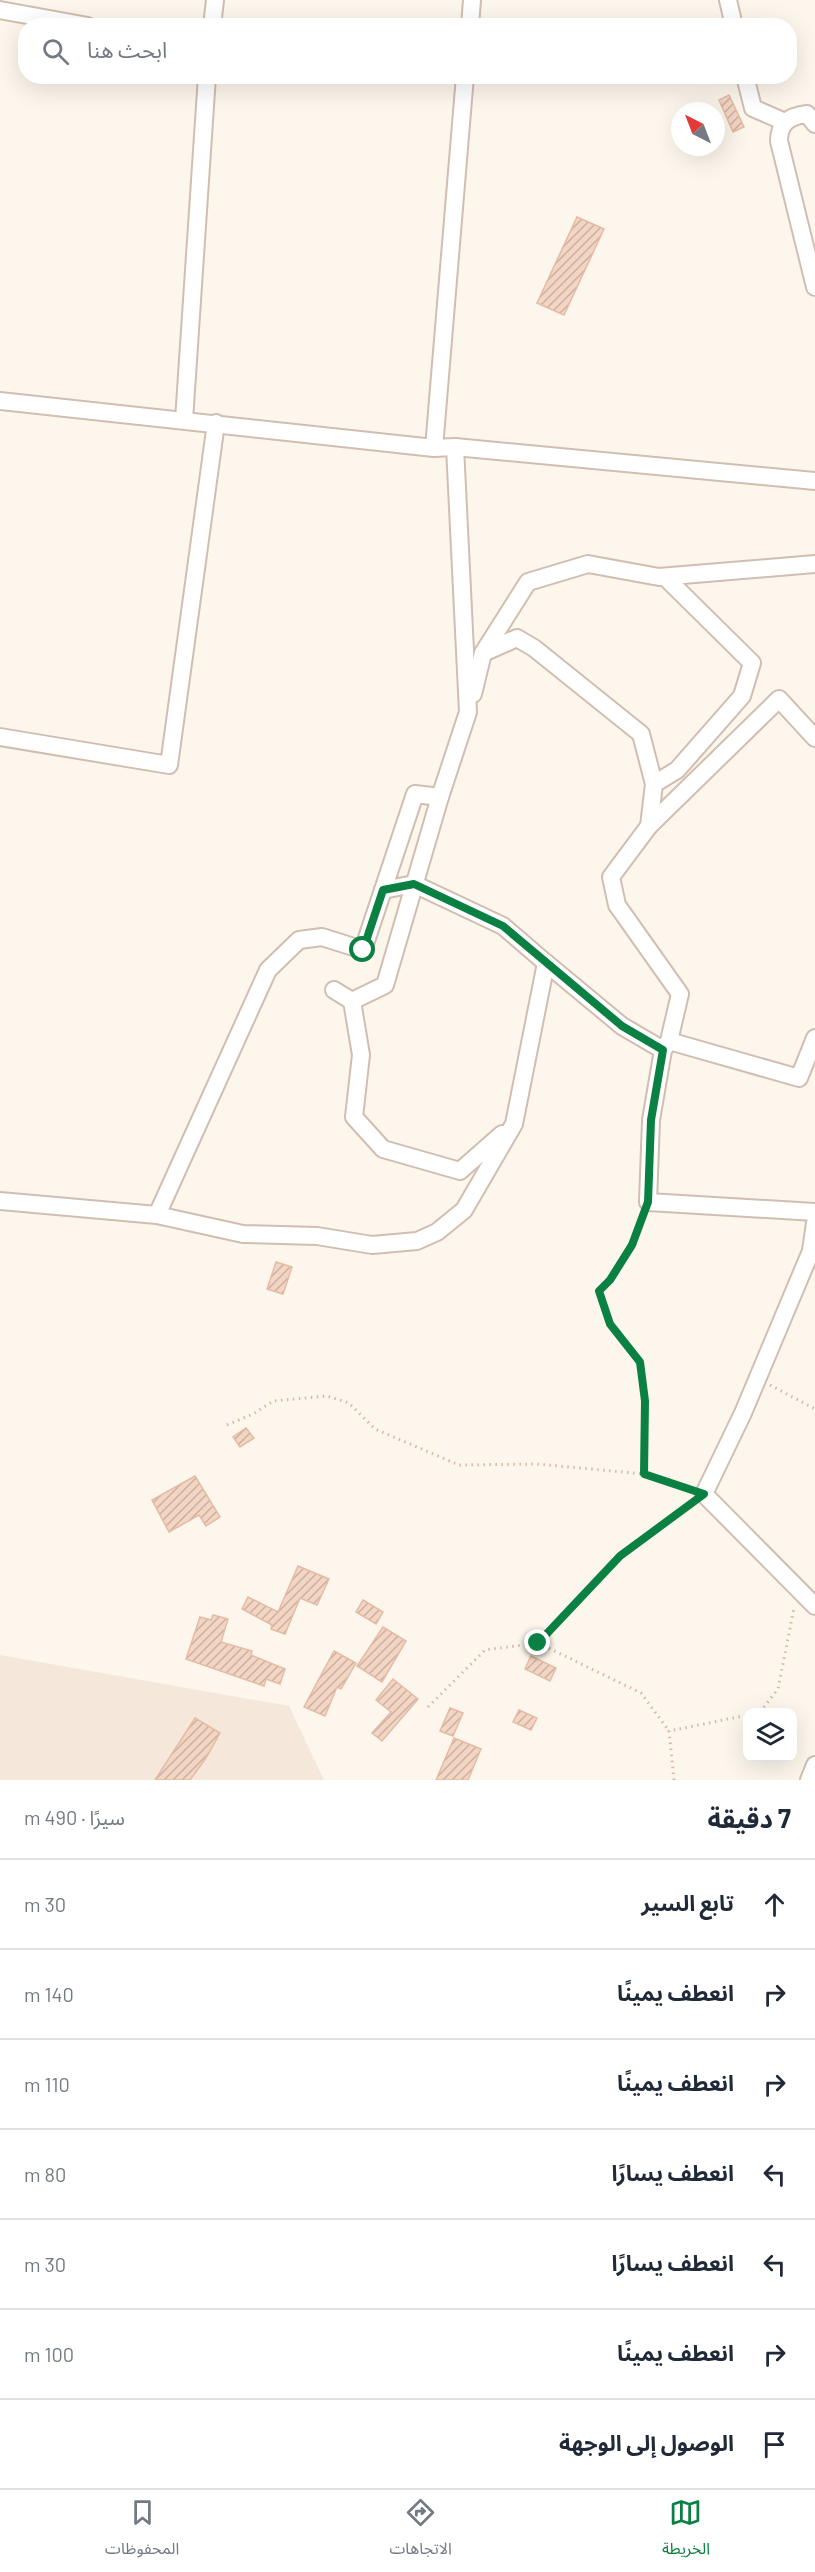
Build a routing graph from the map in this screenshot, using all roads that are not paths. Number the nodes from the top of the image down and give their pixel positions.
1 (215, 0) edge
2 (472, 0) edge
3 (728, 0) edge
4 (0, 10) edge
5 (44, 18) edge
6 (213, 18) edge
7 (471, 18) edge
8 (732, 18) edge
9 (206, 84) edge
10 (464, 84) edge
11 (747, 84) edge
12 (812, 118) edge
13 (785, 122) junction
14 (815, 287) edge
15 (0, 401) edge
16 (184, 420) junction
17 (216, 423) junction
18 (455, 447) junction
19 (435, 448) junction
20 (815, 481) edge
21 (815, 564) edge
22 (665, 577) junction
23 (483, 653) junction
24 (468, 712) junction
25 (0, 737) edge
26 (815, 738) edge
27 (654, 784) junction
28 (440, 797) junction
29 (648, 826) junction
30 (414, 884) junction
31 (383, 890) junction
32 (546, 963) junction
33 (334, 990) dead end
34 (352, 1001) junction
35 (815, 1038) edge
36 (666, 1045) junction
37 (514, 1124) junction
38 (0, 1201) edge
39 (815, 1212) edge
40 (157, 1215) junction
41 (815, 1223) edge
42 (815, 1606) edge
43 (815, 1765) edge
44 (809, 1780) edge

1 - 6 street
2 - 7 street
3 - 8 street
4 - 5 street
9 - 16 street
10 - 19 street
11 - 13 street
12 - 13 street
13 - 14 street
15 - 16 street
16 - 17 street
17 - 19 street
17 - 25 street
18 - 19 street
18 - 20 street
18 - 24 street
21 - 22 street
22 - 23 street
22 - 27 street
23 - 24 street
23 - 27 street
24 - 28 street
26 - 29 street
27 - 29 street
28 - 30 street
28 - 31 street
29 - 36 street
30 - 31 street
30 - 32 street
30 - 34 street
31 - 40 street
32 - 36 street
32 - 37 street
33 - 34 street
34 - 37 street
35 - 36 street
36 - 39 street
37 - 40 street
38 - 40 street
41 - 42 street
43 - 44 street

